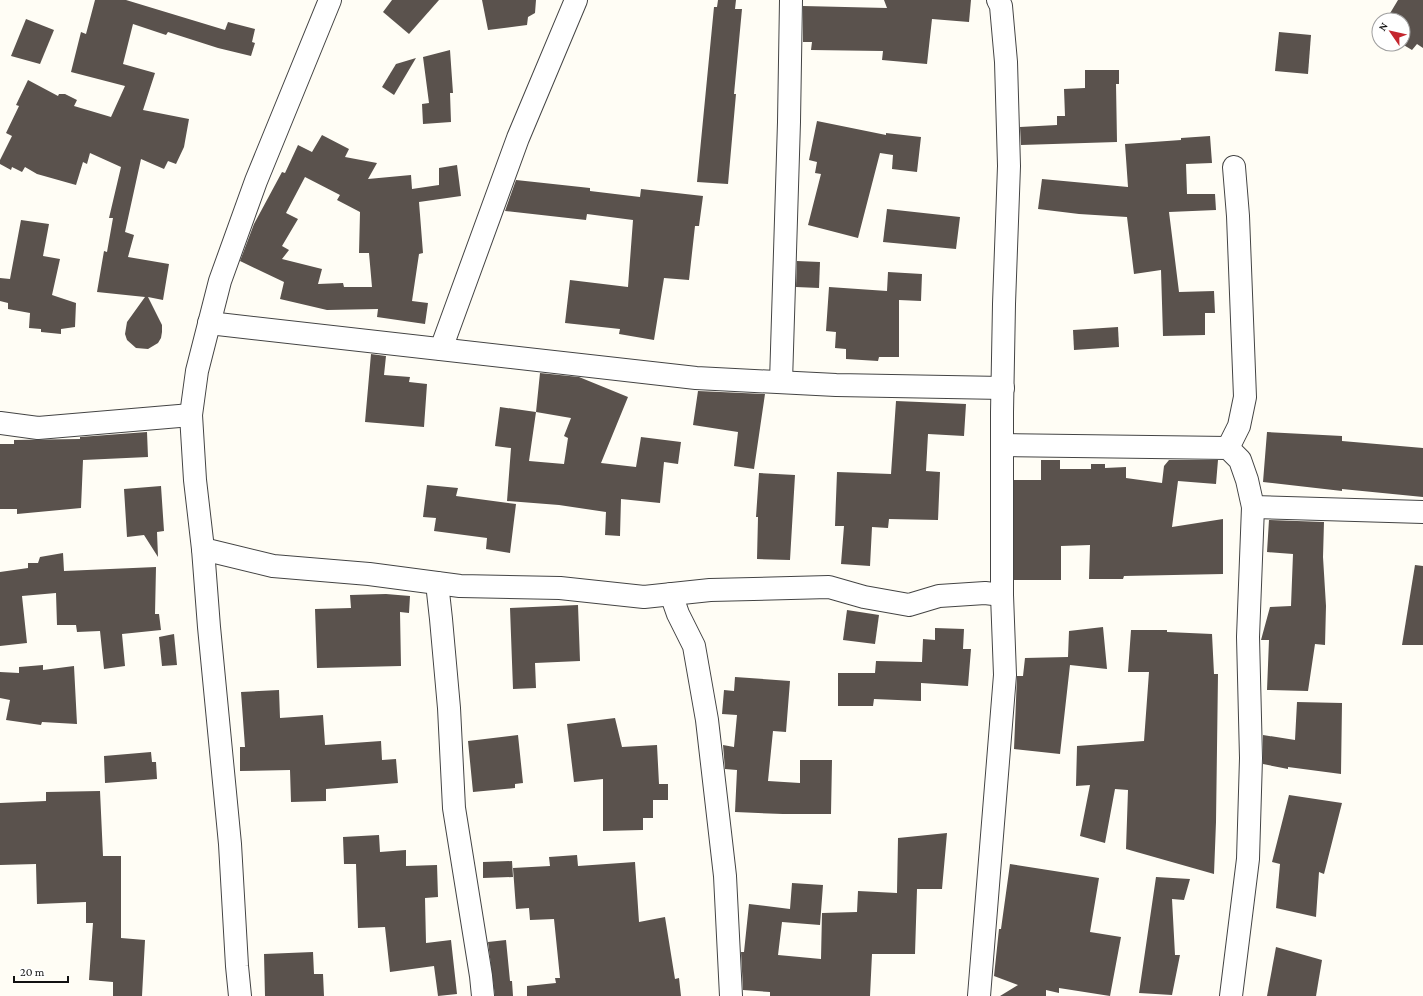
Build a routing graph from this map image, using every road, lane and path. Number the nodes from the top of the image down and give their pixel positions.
1 (330, 0) edge
2 (576, 0) edge
3 (791, 0) edge
4 (998, 0) edge
5 (1234, 167) dead end
6 (209, 323) junction
7 (441, 349) junction
8 (781, 382) junction
9 (1003, 388) junction
10 (191, 415) junction
11 (0, 423) edge
12 (1002, 445) junction
13 (1228, 448) junction
14 (1253, 507) junction
15 (1423, 512) edge
16 (203, 549) junction
17 (437, 583) junction
18 (671, 594) junction
19 (1002, 596) junction
20 (240, 996) edge
21 (484, 996) edge
22 (731, 996) edge
23 (979, 996) edge
24 (1231, 996) edge

1 - 6 street
2 - 7 street
3 - 8 street
4 - 9 street
5 - 13 street
6 - 7 street
6 - 10 street
7 - 8 street
8 - 9 street
9 - 12 street
10 - 11 street
10 - 16 street
12 - 13 street
12 - 19 street
13 - 14 street
14 - 15 street
14 - 24 street
16 - 17 street
16 - 20 street
17 - 18 street
17 - 21 street
18 - 19 street
18 - 22 street
19 - 23 street

